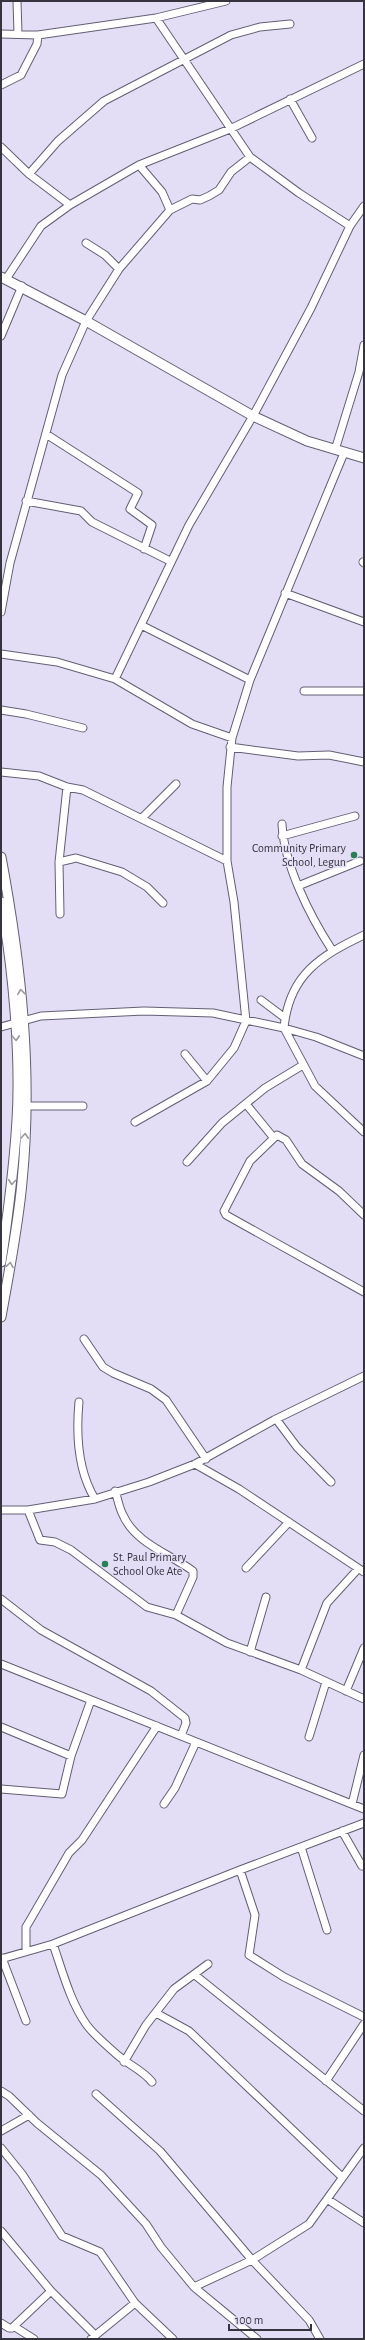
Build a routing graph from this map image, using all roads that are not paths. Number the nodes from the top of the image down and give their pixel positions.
1 (17, 1) edge
2 (226, 1) edge
3 (156, 18) junction
4 (290, 24) dead end
5 (1, 34) edge
6 (18, 34) junction
7 (38, 35) junction
8 (186, 60) junction
9 (364, 64) edge
10 (1, 85) edge
11 (290, 99) junction
12 (230, 129) junction
13 (312, 138) dead end
14 (1, 148) edge
15 (250, 157) junction
16 (139, 165) junction
17 (29, 174) junction
18 (70, 205) junction
19 (364, 206) edge
20 (170, 210) junction
21 (350, 226) junction
22 (86, 243) dead end
23 (119, 269) junction
24 (3, 278) edge
25 (22, 286) junction
26 (86, 321) junction
27 (1, 336) edge
28 (364, 345) edge
29 (362, 373) edge
30 (253, 416) junction
31 (46, 434) junction
32 (340, 451) junction
33 (364, 458) edge
34 (26, 501) junction
35 (144, 549) junction
36 (170, 561) junction
37 (286, 593) junction
38 (1, 612) edge
39 (364, 622) edge
40 (141, 625) junction
41 (1, 654) edge
42 (115, 678) junction
43 (250, 680) junction
44 (304, 691) dead end
45 (364, 691) edge
46 (1, 710) edge
47 (83, 728) dead end
48 (232, 738) junction
49 (230, 748) junction
50 (364, 762) edge
51 (1, 772) edge
52 (176, 784) dead end
53 (67, 787) junction
54 (355, 816) dead end
55 (142, 818) junction
56 (282, 824) dead end
57 (282, 836) junction
58 (1, 857) edge
59 (227, 860) junction
60 (360, 861) dead end
61 (59, 862) junction
62 (298, 886) junction
63 (1, 902) edge
64 (163, 903) dead end
65 (60, 914) dead end
66 (3, 920) edge
67 (364, 935) edge
68 (332, 950) junction
69 (262, 1000) dead end
70 (285, 1018) junction
71 (24, 1019) junction
72 (246, 1021) junction
73 (15, 1023) junction
74 (1, 1028) edge
75 (284, 1028) junction
76 (185, 1054) dead end
77 (364, 1056) edge
78 (303, 1065) junction
79 (207, 1081) junction
80 (246, 1104) junction
81 (26, 1106) junction
82 (83, 1106) dead end
83 (135, 1122) dead end
84 (364, 1132) edge
85 (273, 1137) junction
86 (187, 1162) dead end
87 (364, 1215) edge
88 (1, 1262) edge
89 (364, 1292) edge
90 (1, 1317) edge
91 (84, 1339) dead end
92 (364, 1376) edge
93 (79, 1402) dead end
94 (276, 1419) junction
95 (206, 1459) junction
96 (195, 1464) junction
97 (331, 1482) dead end
98 (115, 1491) junction
99 (95, 1499) junction
100 (1, 1510) edge
101 (28, 1510) junction
102 (289, 1522) junction
103 (246, 1568) dead end
104 (361, 1570) edge
105 (266, 1597) dead end
106 (1, 1599) edge
107 (176, 1615) junction
108 (364, 1648) edge
109 (250, 1652) junction
110 (1, 1664) edge
111 (301, 1670) junction
112 (326, 1682) junction
113 (346, 1691) junction
114 (364, 1699) edge
115 (91, 1700) junction
116 (157, 1726) junction
117 (1, 1727) edge
118 (181, 1736) junction
119 (309, 1737) dead end
120 (196, 1742) junction
121 (364, 1755) edge
122 (71, 1756) junction
123 (1, 1789) edge
124 (164, 1804) dead end
125 (352, 1804) junction
126 (364, 1809) edge
127 (364, 1823) edge
128 (342, 1831) junction
129 (301, 1847) junction
130 (362, 1866) dead end
131 (240, 1870) junction
132 (327, 1930) dead end
133 (53, 1944) junction
134 (26, 1951) junction
135 (1, 1959) edge
136 (208, 1964) dead end
137 (195, 1975) junction
138 (156, 2013) junction
139 (364, 2017) edge
140 (26, 2021) dead end
141 (364, 2024) edge
142 (124, 2062) junction
143 (326, 2081) junction
144 (152, 2082) dead end
145 (1, 2091) edge
146 (96, 2094) dead end
147 (364, 2111) edge
148 (29, 2115) junction
149 (1, 2131) edge
150 (1, 2148) edge
151 (364, 2148) edge
152 (342, 2177) junction
153 (327, 2199) junction
154 (364, 2223) edge
155 (1, 2231) edge
156 (252, 2260) junction
157 (194, 2287) junction
158 (51, 2291) junction
159 (135, 2303) junction
160 (1, 2323) edge
161 (12, 2328) junction
162 (93, 2337) edge
163 (34, 2339) edge
164 (173, 2339) edge
165 (256, 2339) edge
166 (320, 2339) edge

1 - 6 street
2 - 3 street
3 - 7 street
3 - 8 street
4 - 8 street
5 - 6 street
6 - 7 street
7 - 10 street
8 - 12 street
8 - 17 street
9 - 11 street
11 - 12 street
11 - 13 street
12 - 15 street
12 - 16 street
14 - 17 street
15 - 20 street
15 - 21 street
16 - 18 street
16 - 20 street
17 - 18 street
18 - 24 street
19 - 21 street
20 - 23 street
21 - 30 street
22 - 23 street
23 - 26 street
24 - 25 main road
25 - 26 main road
25 - 27 street
26 - 30 main road
26 - 31 street
28 - 29 street
29 - 32 street
30 - 32 main road
30 - 36 street
31 - 34 street
31 - 35 street
32 - 33 main road
32 - 37 street
34 - 35 street
34 - 38 street
35 - 36 street
36 - 40 street
37 - 39 street
37 - 43 street
40 - 42 street
40 - 43 street
41 - 42 street
42 - 48 street
43 - 48 street
44 - 45 street
46 - 47 street
48 - 49 street
49 - 50 street
49 - 59 street
51 - 53 street
52 - 55 street
53 - 55 street
53 - 61 street
54 - 57 street
55 - 59 street
56 - 57 street
57 - 62 street
71 -> 58 main road
59 - 72 street
60 - 62 street
61 - 64 street
61 - 65 street
62 - 68 street
63 - 66 main road
66 - 73 main road
67 - 68 street
68 - 70 street
69 - 70 street
70 - 75 street
71 - 72 street
71 - 73 street
71 - 81 main road
72 - 75 street
72 - 79 street
73 - 74 street
73 -> 88 main road
75 - 77 street
75 - 78 street
76 - 79 street
78 - 80 street
78 - 84 street
79 - 83 street
80 - 85 street
80 - 86 street
81 - 82 street
90 -> 81 main road
85 - 87 street
85 - 89 street
91 - 95 street
92 - 94 street
93 - 99 street
94 - 95 street
94 - 97 street
95 - 96 street
96 - 98 street
96 - 102 street
98 - 99 street
98 - 107 street
99 - 101 street
100 - 101 street
101 - 107 street
102 - 103 street
102 - 104 street
104 - 111 street
105 - 109 street
106 - 118 street
107 - 109 street
108 - 113 street
109 - 111 street
110 - 115 street
111 - 112 street
112 - 113 street
112 - 119 street
113 - 114 street
115 - 116 street
115 - 122 street
116 - 118 street
116 - 134 street
117 - 122 street
118 - 120 street
120 - 124 street
120 - 125 street
121 - 125 street
122 - 123 street
125 - 126 street
127 - 128 street
128 - 129 street
128 - 130 street
129 - 131 street
129 - 132 street
131 - 133 street
131 - 139 street
133 - 134 street
133 - 142 street
134 - 135 street
135 - 140 street
136 - 137 street
137 - 138 street
137 - 143 street
138 - 142 street
138 - 152 street
141 - 143 street
142 - 144 street
143 - 147 street
145 - 148 street
146 - 156 street
148 - 149 street
148 - 157 street
150 - 159 street
151 - 152 street
152 - 153 street
153 - 154 street
153 - 156 street
155 - 158 street
156 - 157 street
156 - 166 street
157 - 165 street
158 - 161 street
158 - 162 street
159 - 162 street
159 - 164 street
160 - 161 street
161 - 163 street

